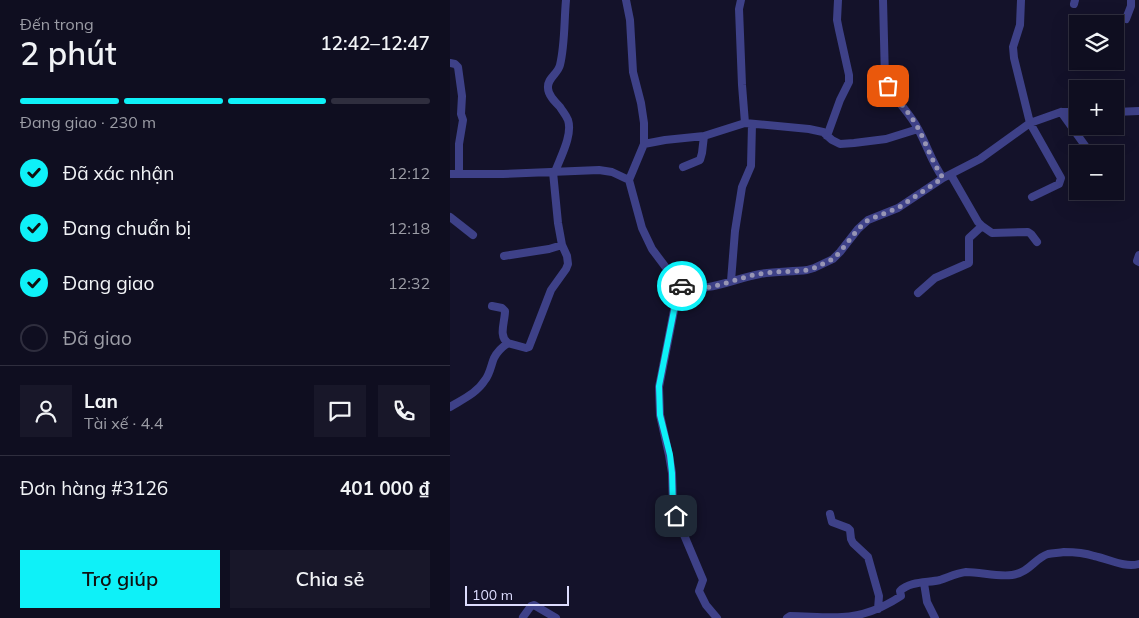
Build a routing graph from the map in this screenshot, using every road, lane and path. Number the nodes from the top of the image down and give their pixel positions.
1 (566, 0) edge
2 (626, 0) edge
3 (741, 0) edge
4 (838, 0) edge
5 (884, 0) edge
6 (1021, 0) edge
7 (1131, 0) edge
8 (1126, 19) dead end
9 (450, 63) edge
10 (1139, 111) edge
11 (1061, 112) junction
12 (1069, 112) edge
13 (1124, 112) edge
14 (748, 123) junction
15 (1030, 123) junction
16 (918, 129) junction
17 (704, 136) junction
18 (828, 136) junction
19 (644, 144) junction
20 (1085, 145) edge
21 (683, 167) dead end
22 (554, 172) junction
23 (450, 174) edge
24 (459, 174) junction
25 (947, 177) junction
26 (630, 180) junction
27 (1032, 197) dead end
28 (450, 217) edge
29 (982, 226) junction
30 (473, 234) dead end
31 (1037, 242) dead end
32 (562, 245) junction
33 (1139, 254) edge
34 (504, 256) dead end
35 (1139, 262) edge
36 (731, 282) junction
37 (679, 285) junction
38 (918, 293) dead end
39 (492, 306) dead end
40 (508, 343) junction
41 (450, 407) edge
42 (830, 514) dead end
43 (1139, 564) edge
44 (924, 583) junction
45 (878, 609) junction
46 (524, 617) edge
47 (556, 618) edge
48 (717, 618) edge
49 (787, 618) edge
50 (934, 618) edge

1 - 22 street
2 - 19 street
3 - 14 street
4 - 18 street
5 - 16 street
6 - 15 street
7 - 8 street
9 - 24 street
10 - 13 street
11 - 12 street
11 - 15 street
11 - 20 street
14 - 17 street
14 - 18 street
14 - 36 street
15 - 25 street
15 - 27 street
16 - 18 street
16 - 25 street
17 - 19 street
17 - 21 street
19 - 26 street
22 - 24 street
22 - 26 street
22 - 32 street
23 - 24 street
25 - 29 street
25 - 36 street
26 - 37 street
28 - 30 street
29 - 31 street
29 - 38 street
32 - 34 street
32 - 40 street
33 - 35 street
36 - 37 street
37 - 48 street
39 - 40 street
40 - 41 street
42 - 45 street
43 - 44 street
44 - 45 street
44 - 50 street
45 - 49 street
46 - 47 street

